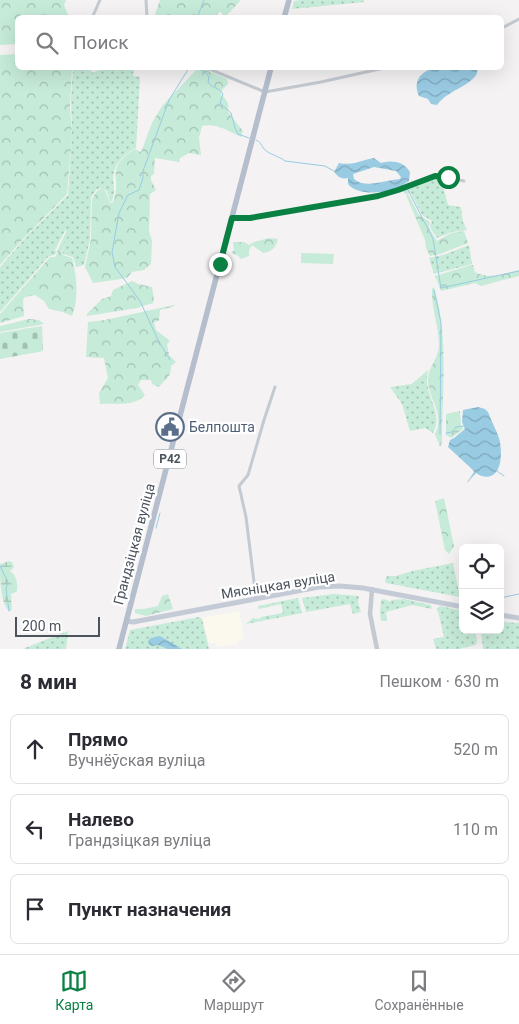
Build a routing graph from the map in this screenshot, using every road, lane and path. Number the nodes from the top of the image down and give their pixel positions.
1 (100, 0) edge
2 (146, 0) edge
3 (289, 0) edge
4 (93, 15) edge
5 (147, 15) edge
6 (285, 15) edge
7 (519, 19) edge
8 (504, 27) edge
9 (212, 70) edge
10 (270, 70) edge
11 (375, 70) edge
12 (265, 92) junction
13 (464, 182) dead end
14 (232, 218) junction
15 (276, 387) dead end
16 (372, 589) junction
17 (256, 598) junction
18 (459, 606) edge
19 (504, 616) edge
20 (519, 618) edge
21 (127, 622) junction
22 (119, 649) edge
23 (377, 649) edge

1 - 4 street
2 - 5 street
3 - 6 main road
7 - 8 street
9 - 12 street
10 - 12 main road, Грандзіцкая вуліца / Р42
11 - 12 street
12 - 14 main road, Грандзіцкая вуліца / Р42
13 - 14 street
14 - 21 main road, Грандзіцкая вуліца / Р42
15 - 17 street
16 - 17 main road, Мясніцкая вуліца
16 - 18 main road, Мясніцкая вуліца
16 - 23 street
17 - 21 main road, Мясніцкая вуліца
19 - 20 main road
21 - 22 main road, Грандзіцкая вуліца / Р42

